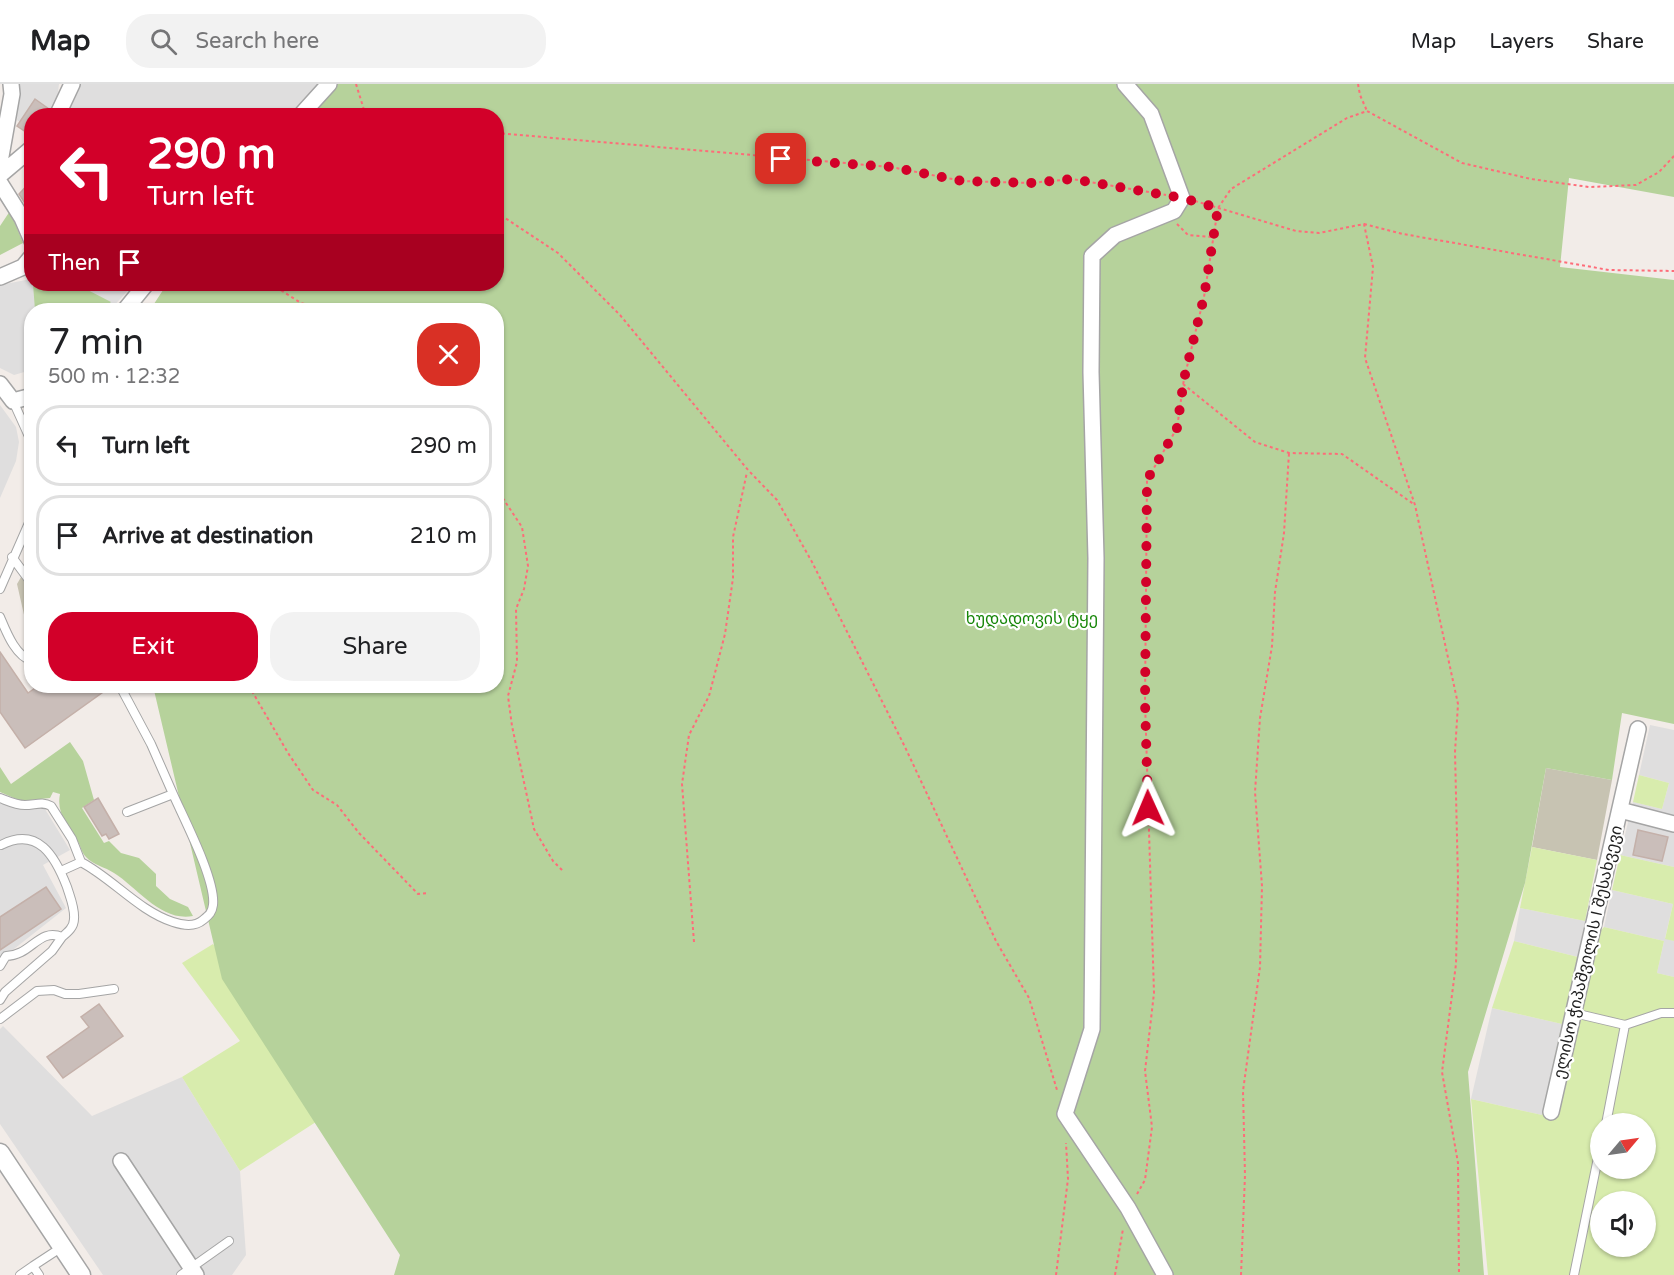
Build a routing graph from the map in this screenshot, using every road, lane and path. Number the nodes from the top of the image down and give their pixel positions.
1 (11, 84) edge
2 (72, 84) edge
3 (329, 84) edge
4 (356, 84) edge
5 (1125, 84) edge
6 (1358, 84) edge
7 (61, 108) edge
8 (306, 108) edge
9 (363, 108) edge
10 (1367, 111) junction
11 (504, 134) edge
12 (24, 155) edge
13 (1674, 156) edge
14 (0, 162) edge
15 (0, 175) edge
16 (0, 183) edge
17 (1178, 204) junction
18 (1218, 208) junction
19 (504, 217) edge
20 (24, 223) edge
21 (1364, 224) junction
22 (1213, 237) junction
23 (24, 265) edge
24 (1674, 271) edge
25 (0, 277) edge
26 (140, 291) edge
27 (282, 291) edge
28 (131, 303) edge
29 (300, 303) edge
30 (1183, 384) junction
31 (1, 387) edge
32 (24, 398) edge
33 (13, 401) junction
34 (24, 425) edge
35 (1289, 453) junction
36 (748, 470) junction
37 (504, 500) edge
38 (1415, 505) junction
39 (24, 532) edge
40 (12, 556) junction
41 (24, 573) edge
42 (0, 589) edge
43 (0, 617) edge
44 (24, 656) edge
45 (124, 693) edge
46 (253, 693) edge
47 (1638, 729) dead end
48 (173, 794) junction
49 (0, 798) edge
50 (1620, 810) junction
51 (127, 812) dead end
52 (1674, 824) edge
53 (2, 845) dead end
54 (81, 862) junction
55 (60, 871) junction
56 (564, 872) dead end
57 (428, 893) dead end
58 (62, 937) junction
59 (694, 942) dead end
60 (0, 966) edge
61 (114, 989) dead end
62 (0, 1000) edge
63 (1574, 1013) junction
64 (1674, 1013) edge
65 (0, 1019) edge
66 (1625, 1025) junction
67 (1551, 1112) dead end
68 (1608, 1113) edge
69 (1065, 1114) junction
70 (0, 1153) edge
71 (121, 1161) dead end
72 (1594, 1179) edge
73 (1128, 1208) junction
74 (229, 1241) dead end
75 (63, 1247) junction
76 (33, 1266) junction
77 (189, 1273) edge
78 (20, 1275) edge
79 (39, 1275) edge
80 (81, 1275) edge
81 (1056, 1275) edge
82 (1115, 1275) edge
83 (1165, 1275) edge
84 (1241, 1275) edge
85 (1459, 1275) edge
86 (1574, 1275) edge

1 - 14 street
2 - 7 street
3 - 8 street
4 - 9 path
5 - 17 street
6 - 10 path
10 - 13 path
10 - 18 path
11 - 17 path
12 - 15 street
16 - 20 street
17 - 18 path
17 - 22 path
17 - 69 street
18 - 21 path
18 - 22 path
19 - 36 path
21 - 24 path
21 - 38 path
22 - 30 path
23 - 25 street
26 - 28 street
27 - 29 path
30 - 35 path
30 - 73 path
31 - 33 street
32 - 33 street
33 - 34 lane
35 - 38 path
35 - 84 path
36 - 59 path
36 - 69 path
37 - 56 path
38 - 85 path
39 - 40 lane
40 - 41 lane
40 - 42 lane
43 - 44 lane
45 - 48 lane
46 - 57 path
47 - 50 street
48 - 51 lane
48 - 54 lane
49 - 54 lane
50 - 52 street, ელისო ჭიპაშვილის I შესახვევი
50 - 63 street, ელისო ჭიპაშვილის I შესახვევი
53 - 55 lane
54 - 55 lane
55 - 58 lane
58 - 60 lane
58 - 62 lane
61 - 65 lane
63 - 66 lane
63 - 67 street, ელისო ჭიპაშვილის I შესახვევი
64 - 66 lane
66 - 68 lane
69 - 73 street
69 - 81 path
70 - 75 street
71 - 77 street
72 - 86 lane
73 - 82 path
73 - 83 street
74 - 77 lane
75 - 76 lane
75 - 80 street
76 - 78 lane
76 - 79 lane

